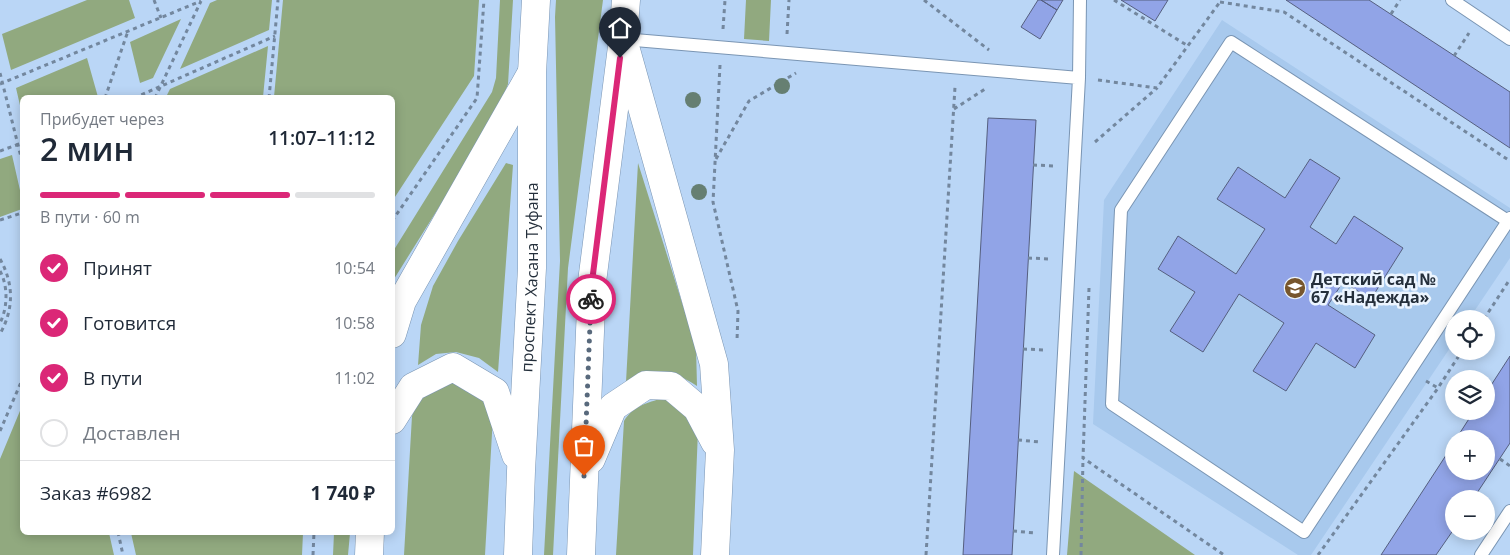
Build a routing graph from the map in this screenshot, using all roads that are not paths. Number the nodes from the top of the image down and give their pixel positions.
1 (536, 0) edge
2 (626, 0) edge
3 (1080, 0) edge
4 (1452, 0) edge
5 (623, 39) junction
6 (1510, 39) edge
7 (532, 73) junction
8 (1079, 78) junction
9 (1509, 220) edge
10 (395, 324) edge
11 (395, 415) edge
12 (720, 450) junction
13 (521, 471) junction
14 (584, 476) junction
15 (1510, 511) edge
16 (370, 535) edge
17 (369, 555) edge
18 (518, 555) edge
19 (581, 555) edge
20 (715, 555) edge
21 (1054, 555) edge
22 (1481, 555) edge

1 - 7 main road, проспект Хасана Туфана
2 - 5 main road
3 - 8 lane
4 - 6 lane
5 - 8 lane
5 - 12 main road
5 - 14 main road
7 - 10 main road
7 - 13 main road, проспект Хасана Туфана
8 - 21 lane
9 - 9 lane
11 - 13 main road
12 - 14 main road
12 - 20 main road
13 - 18 main road, проспект Хасана Туфана
14 - 19 main road
15 - 22 lane
16 - 17 main road

